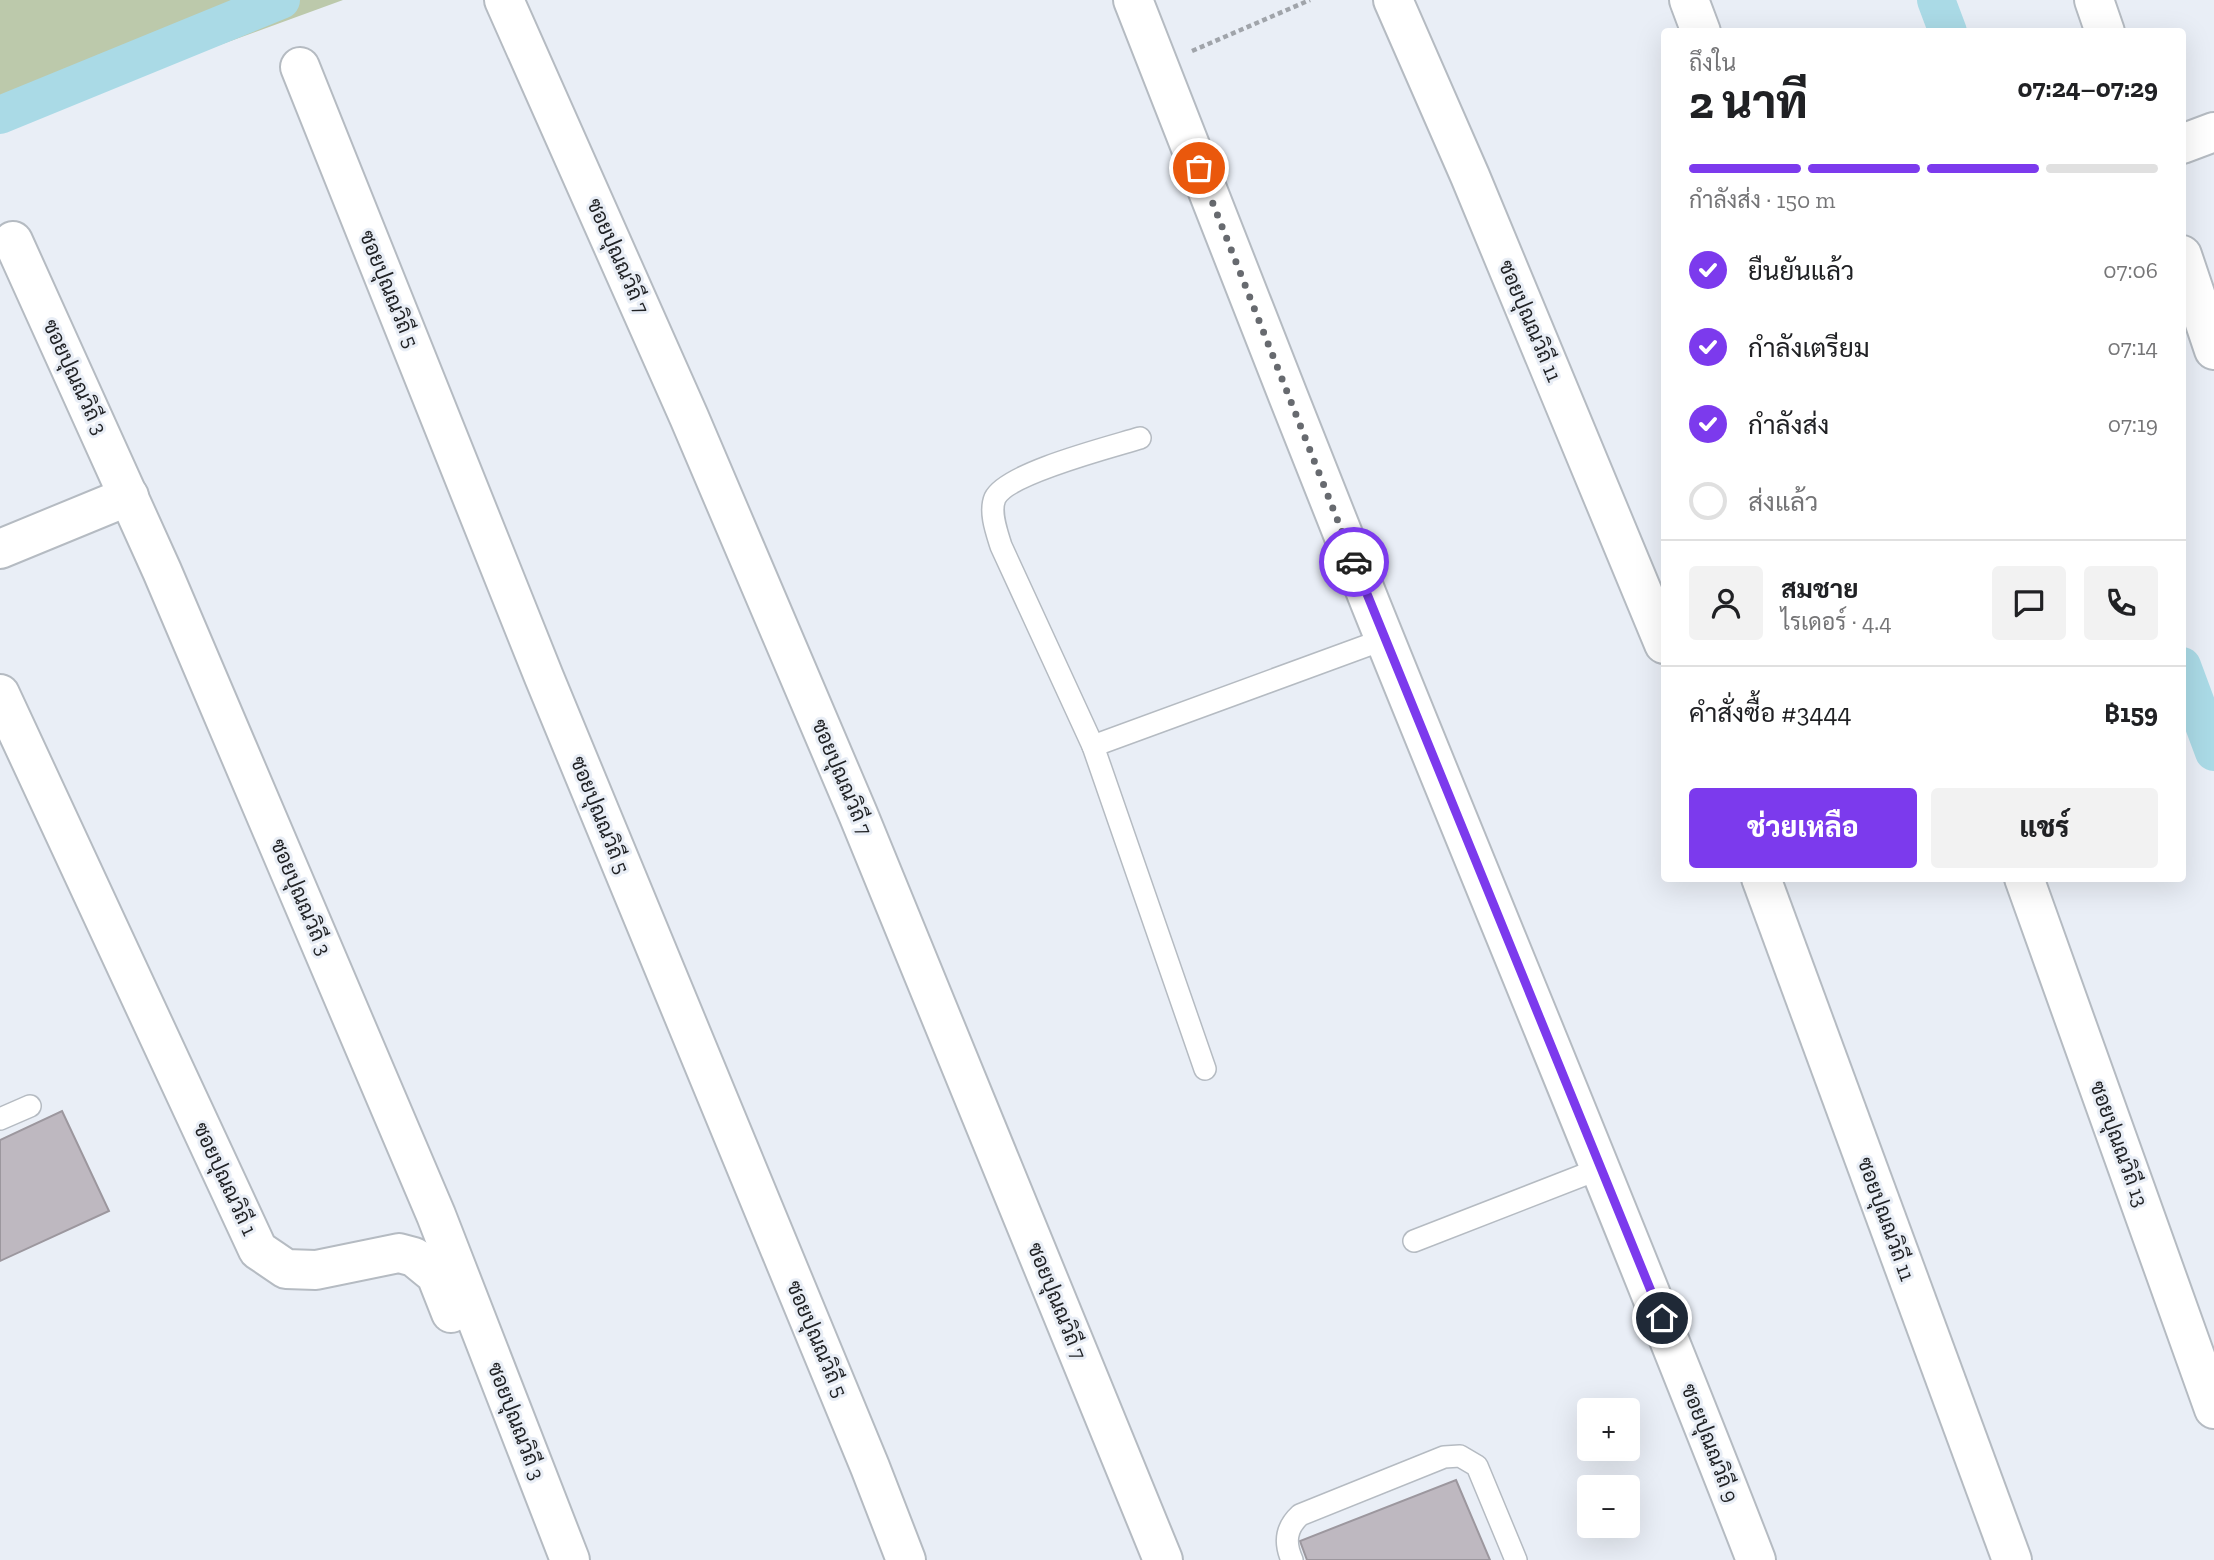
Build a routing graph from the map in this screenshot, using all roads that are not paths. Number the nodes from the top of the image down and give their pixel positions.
1 (504, 0) edge
2 (1133, 0) edge
3 (1393, 0) edge
4 (1689, 0) edge
5 (2094, 0) edge
6 (1700, 28) edge
7 (2104, 28) edge
8 (300, 67) dead end
9 (2214, 132) edge
10 (2186, 142) edge
11 (13, 241) dead end
12 (2186, 266) edge
13 (2214, 350) edge
14 (1140, 438) dead end
15 (129, 496) junction
16 (0, 549) edge
17 (1661, 637) edge
18 (1385, 639) junction
19 (0, 694) edge
20 (1093, 746) junction
21 (1762, 882) edge
22 (2025, 882) edge
23 (1205, 1069) dead end
24 (30, 1106) dead end
25 (0, 1119) edge
26 (1599, 1169) junction
27 (1414, 1241) dead end
28 (2214, 1409) edge
29 (545, 1560) edge
30 (570, 1560) edge
31 (906, 1560) edge
32 (1163, 1560) edge
33 (1292, 1560) edge
34 (1516, 1560) edge
35 (1756, 1560) edge
36 (2012, 1560) edge

1 - 32 street, ซอยปุณณวิถี 7
2 - 18 street, ซอยปุณณวิถี 9
3 - 17 street, ซอยปุณณวิถี 11
4 - 6 street
5 - 7 street
8 - 31 street, ซอยปุณณวิถี 5
9 - 10 street
11 - 15 street, ซอยปุณณวิถี 3
12 - 13 street
14 - 20 lane
15 - 16 street
15 - 30 street, ซอยปุณณวิถี 3
18 - 20 lane
18 - 26 street, ซอยปุณณวิถี 9
19 - 29 street, ซอยปุณณวิถี 1
20 - 23 lane
21 - 36 street, ซอยปุณณวิถี 11
22 - 28 street, ซอยปุณณวิถี 13
24 - 25 lane
26 - 27 lane
26 - 35 street, ซอยปุณณวิถี 9
33 - 34 lane

